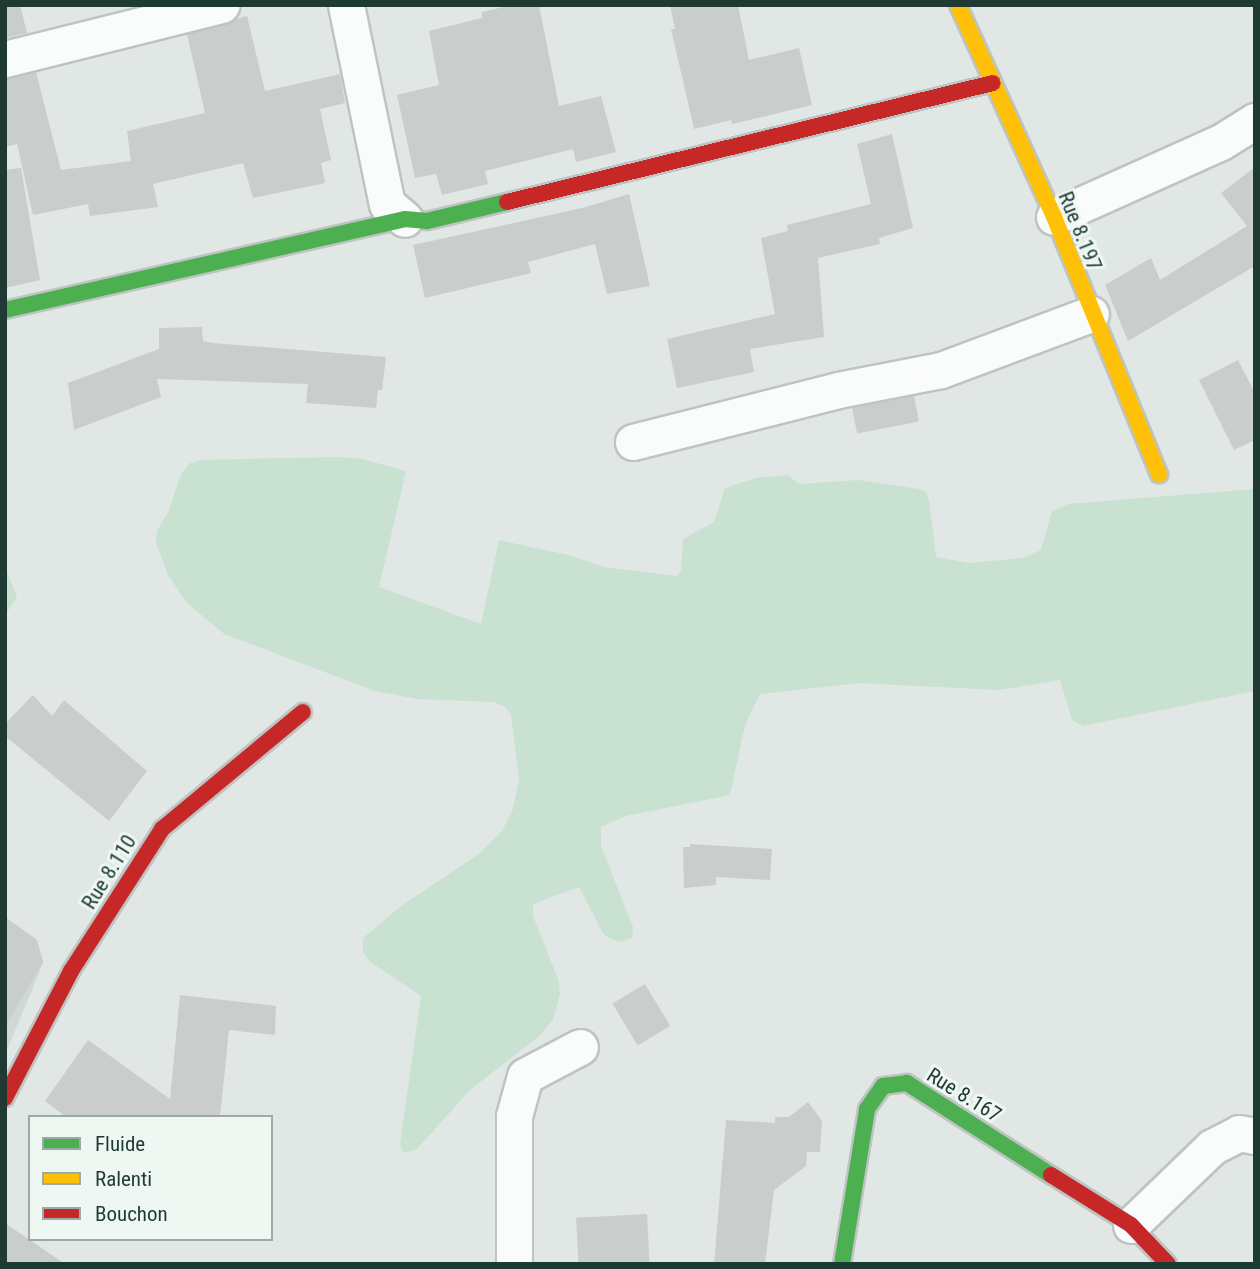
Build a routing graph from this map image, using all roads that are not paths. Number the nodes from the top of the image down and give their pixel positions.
1 (221, 5) edge
2 (346, 5) edge
3 (958, 5) edge
4 (5, 59) edge
5 (993, 83) junction
6 (1255, 121) edge
7 (1054, 217) junction
8 (404, 219) junction
9 (5, 310) edge
10 (1091, 314) junction
11 (633, 442) dead end
12 (1159, 474) dead end
13 (303, 712) dead end
14 (580, 1047) dead end
15 (5, 1098) edge
16 (1255, 1136) edge
17 (1130, 1225) junction
18 (514, 1264) edge
19 (842, 1264) edge
20 (1168, 1264) edge

1 - 4 street
2 - 8 street
3 - 5 street, Rue 8.197
5 - 7 street, Rue 8.197
5 - 8 street
6 - 7 street
7 - 10 street, Rue 8.197
8 - 9 street
10 - 11 street
10 - 12 street, Rue 8.197
13 - 15 street, Rue 8.110
14 - 18 street
16 - 17 street
17 - 19 street, Rue 8.167
17 - 20 street, Rue 8.167

